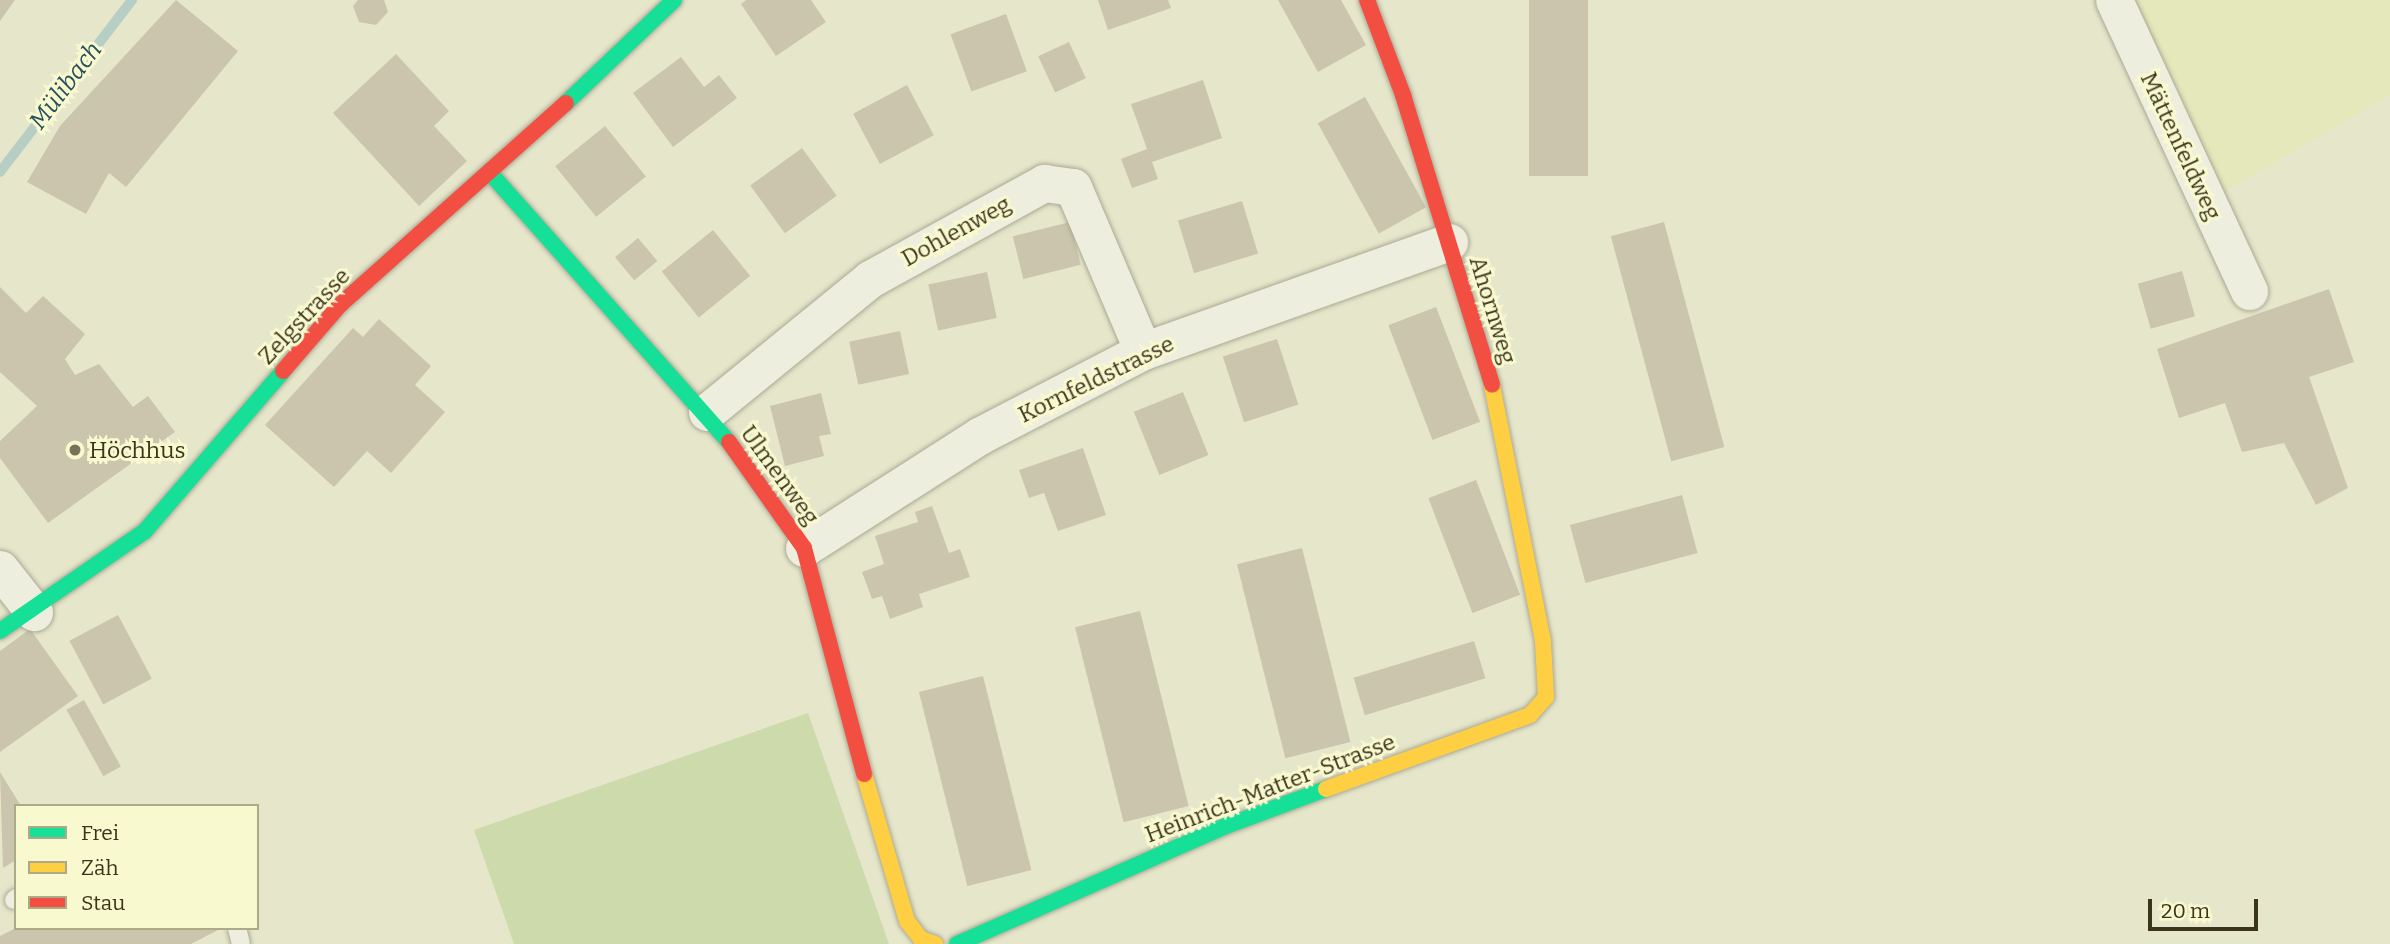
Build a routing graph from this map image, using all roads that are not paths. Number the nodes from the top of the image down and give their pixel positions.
1 (674, 0) edge
2 (1367, 0) edge
3 (2115, 0) edge
4 (491, 174) junction
5 (1449, 242) junction
6 (2249, 291) dead end
7 (1143, 351) junction
8 (707, 412) junction
9 (804, 548) junction
10 (0, 569) edge
11 (34, 612) junction
12 (0, 631) edge
13 (1543, 641) joint
14 (936, 944) edge
15 (957, 944) edge

1 - 4 street, Zelgstrasse
2 - 5 street, Ahornweg
3 - 6 street, Mättenfeldweg
4 - 8 street, Ulmenweg
4 - 11 street, Zelgstrasse
5 - 7 street, Kornfeldstrasse
5 - 13 street, Ahornweg
7 - 8 street, Dohlenweg
7 - 9 street, Kornfeldstrasse
8 - 9 street, Ulmenweg
9 - 14 street, Ulmenweg
10 - 11 street
11 - 12 street, Zelgstrasse
13 - 15 street, Heinrich-Matter-Strasse

